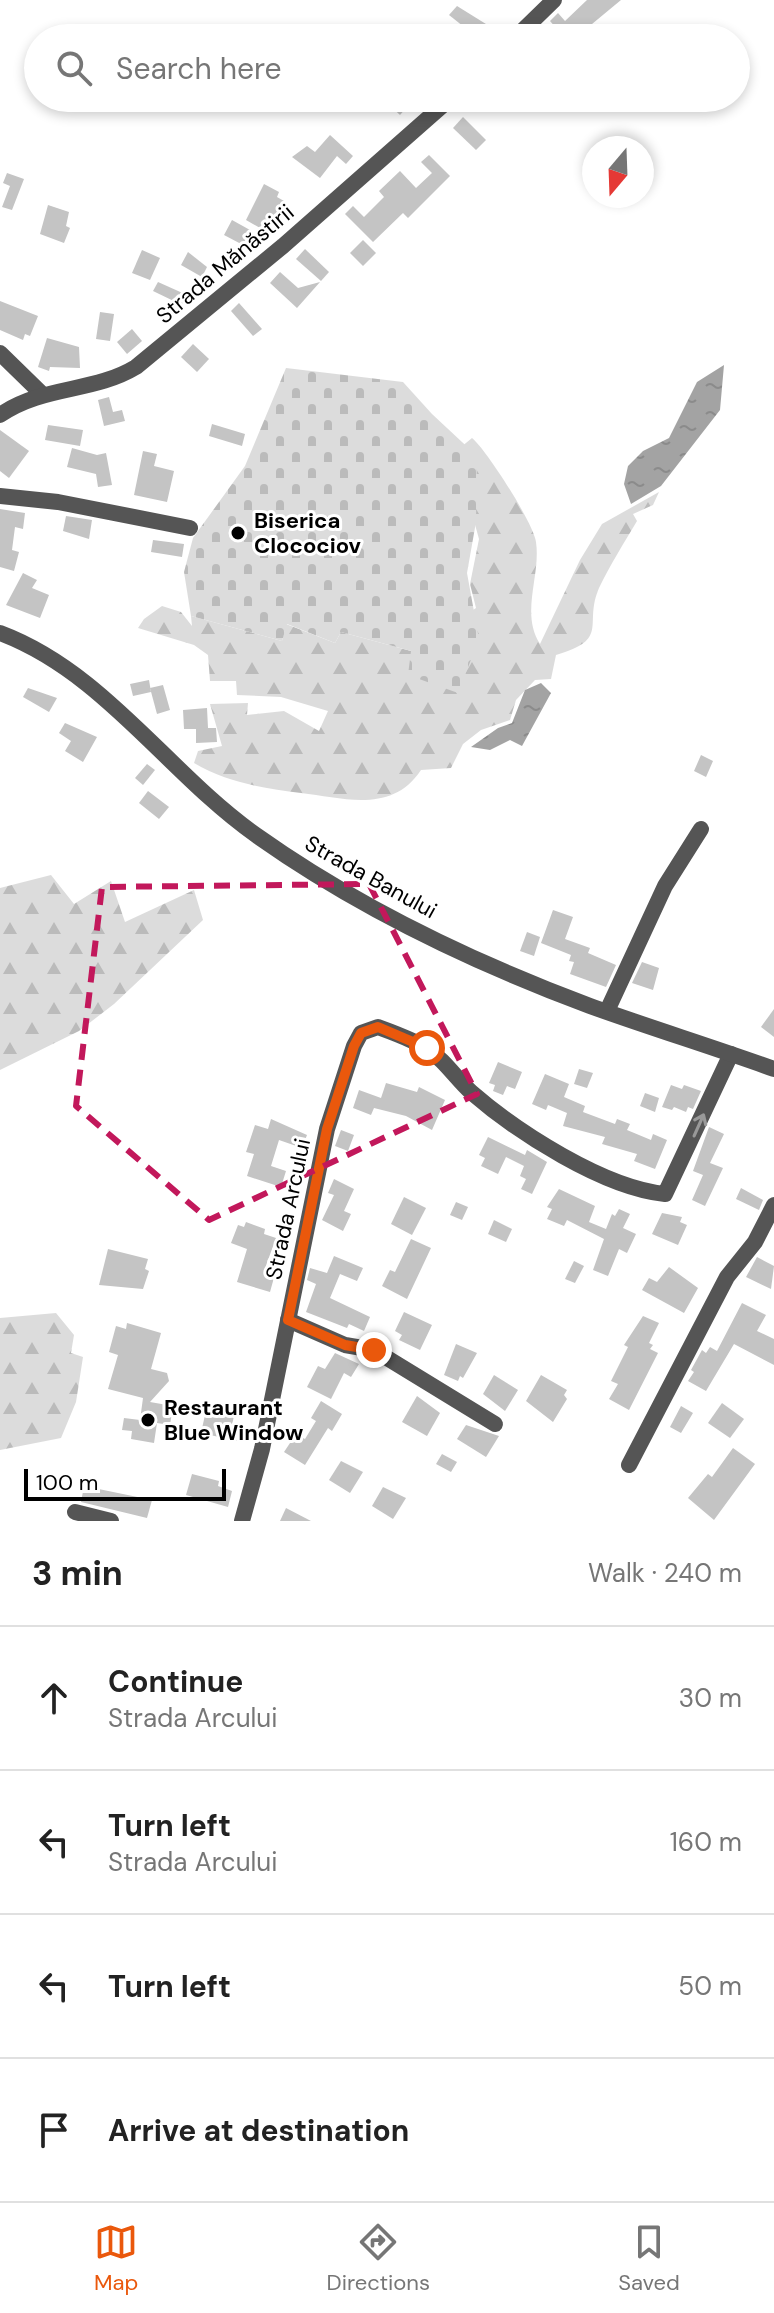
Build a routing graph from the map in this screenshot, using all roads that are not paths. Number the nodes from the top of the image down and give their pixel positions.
1 (554, 0) edge
2 (529, 24) edge
3 (435, 112) edge
4 (0, 353) edge
5 (42, 394) junction
6 (0, 415) edge
7 (0, 496) edge
8 (190, 528) dead end
9 (0, 633) edge
10 (701, 829) dead end
11 (607, 1011) junction
12 (731, 1054) junction
13 (774, 1069) edge
14 (774, 1205) edge
15 (288, 1320) junction
16 (495, 1424) dead end
17 (629, 1465) dead end
18 (75, 1512) dead end
19 (111, 1521) edge
20 (242, 1521) edge

1 - 2 street
3 - 5 street, Strada Mănăstirii
4 - 5 street
5 - 6 street, Strada Mănăstirii
7 - 8 street
9 - 11 street, Strada Banului
10 - 11 street
11 - 12 street, Strada Banului
12 - 13 street, Strada Banului
15 -> 12 street, Strada Arcului
14 - 17 street
15 - 16 street
15 - 20 street, Strada Arcului
18 - 19 street

